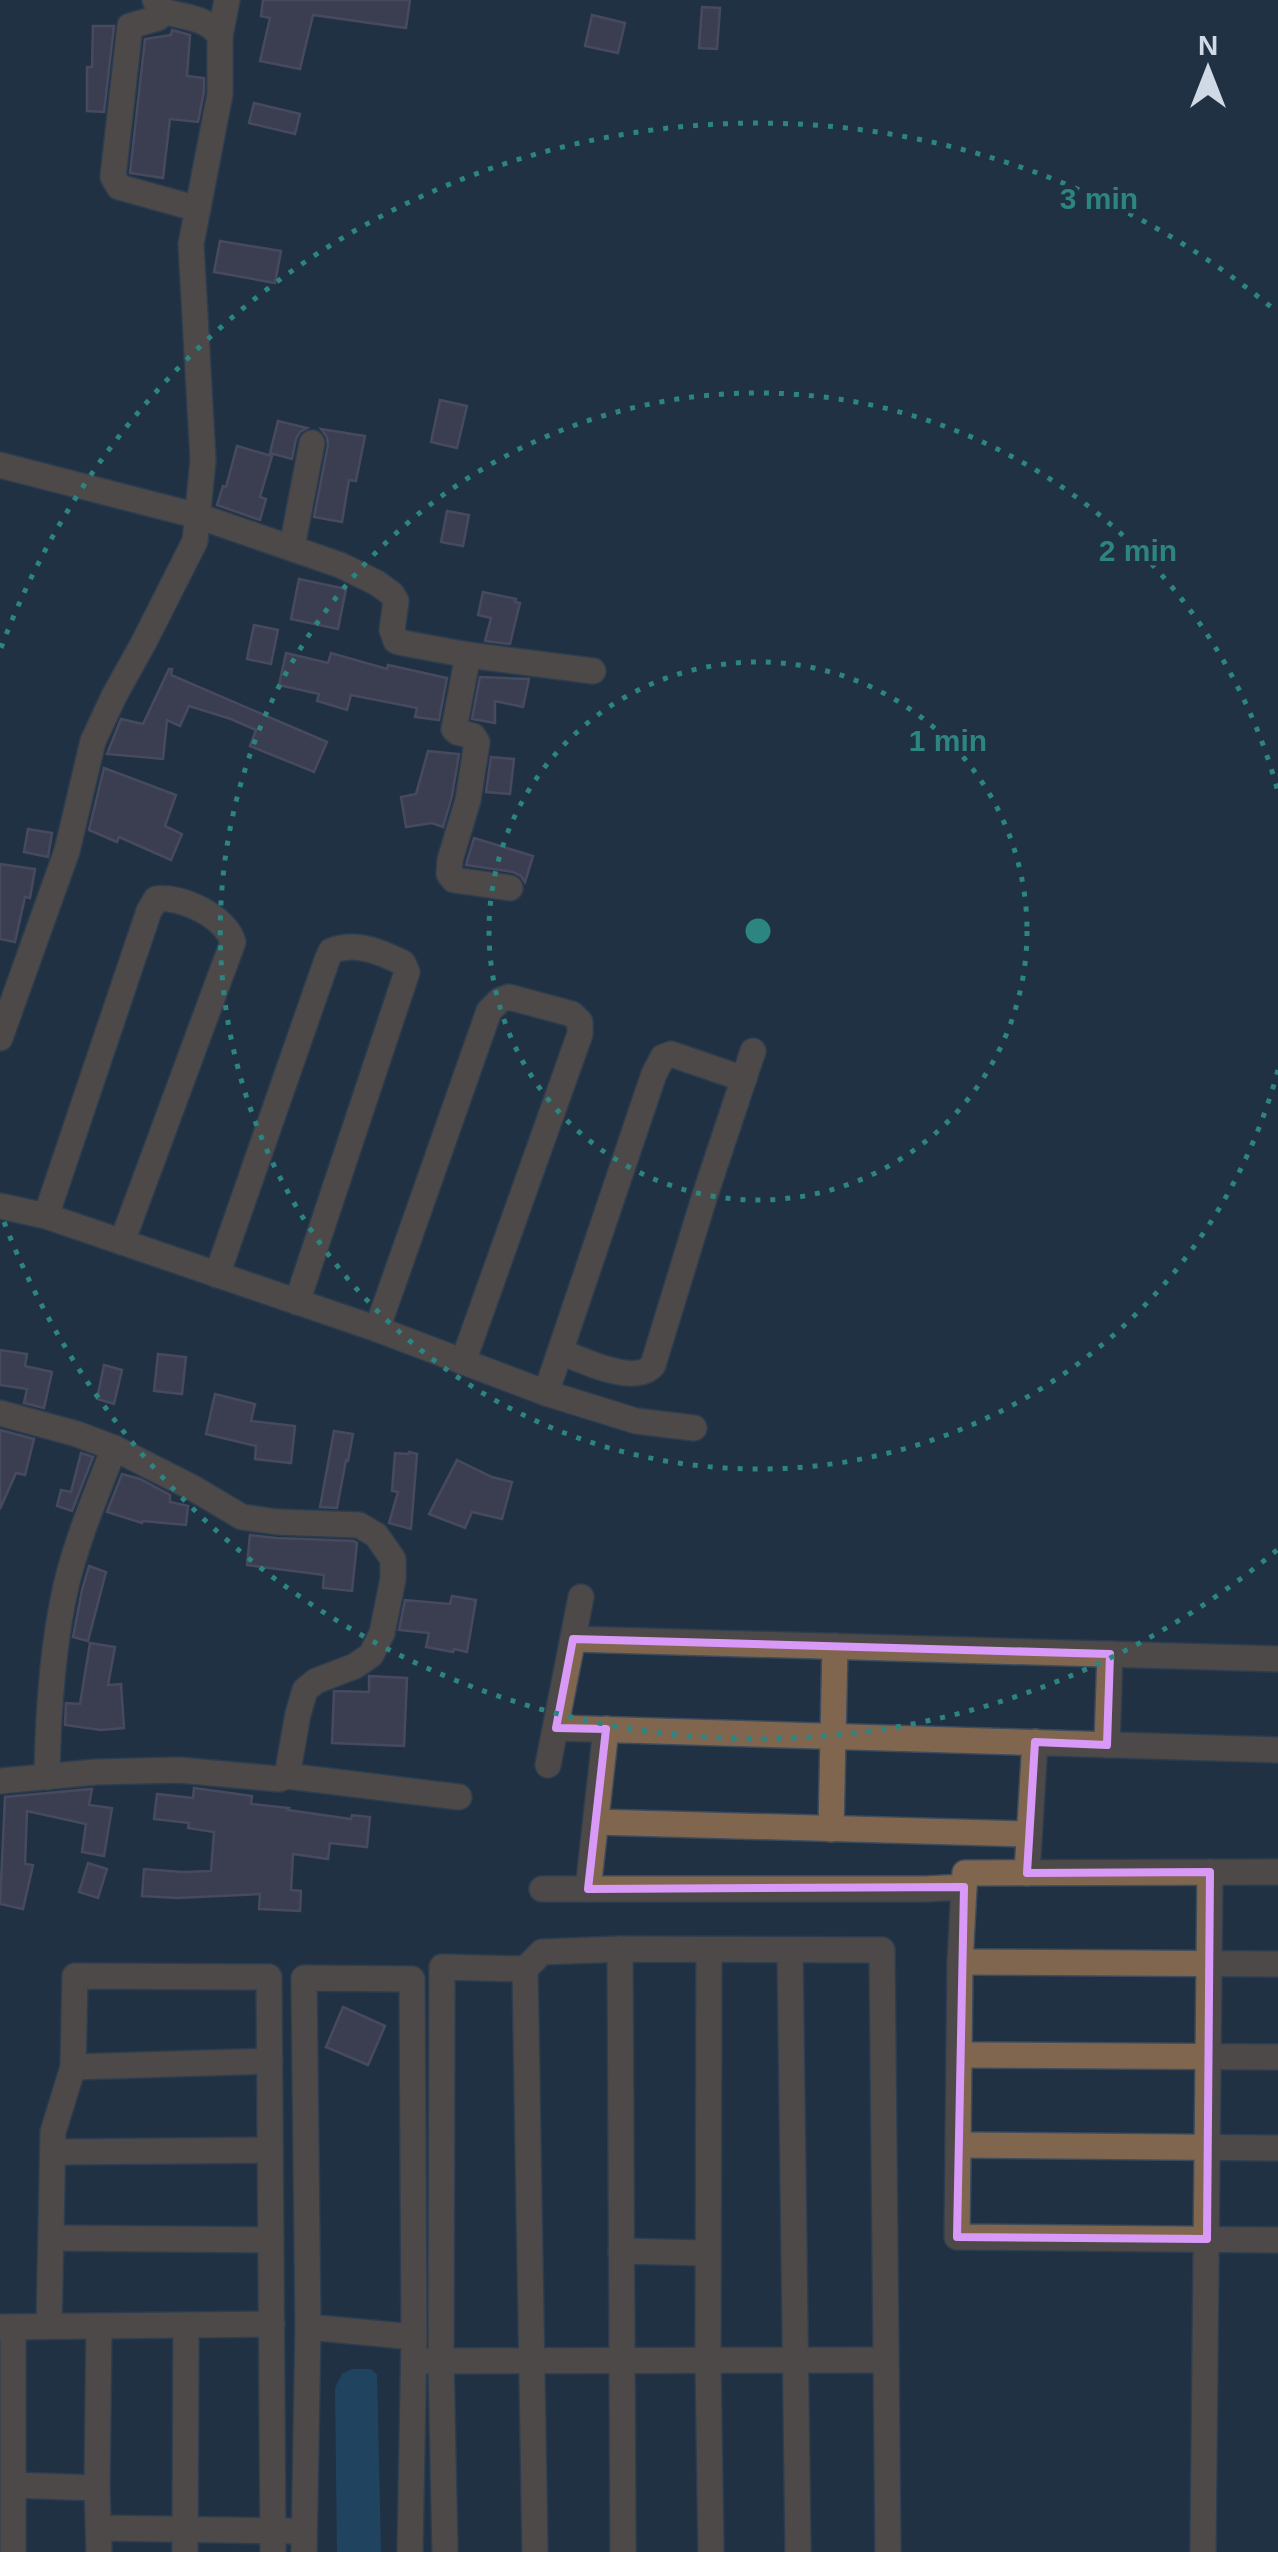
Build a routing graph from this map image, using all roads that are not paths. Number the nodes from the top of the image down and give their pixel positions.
1 (227, 0) edge
2 (159, 6) edge
3 (220, 36) junction
4 (198, 209) junction
5 (312, 443) dead end
6 (0, 465) edge
7 (198, 516) junction
8 (292, 547) junction
9 (468, 655) junction
10 (593, 671) dead end
11 (510, 888) dead end
12 (0, 1038) edge
13 (754, 1051) dead end
14 (744, 1079) junction
15 (0, 1206) edge
16 (46, 1216) junction
17 (122, 1242) junction
18 (217, 1274) junction
19 (297, 1302) junction
20 (377, 1329) junction
21 (562, 1352) junction
22 (463, 1362) junction
23 (546, 1393) junction
24 (0, 1413) edge
25 (694, 1428) dead end
26 (114, 1448) junction
27 (581, 1597) dead end
28 (573, 1639) junction
29 (835, 1646) junction
30 (1110, 1654) junction
31 (1278, 1659) edge
32 (556, 1728) junction
33 (606, 1729) junction
34 (833, 1736) junction
35 (1035, 1742) junction
36 (1106, 1745) junction
37 (1278, 1750) edge
38 (548, 1765) dead end
39 (287, 1776) junction
40 (46, 1777) junction
41 (0, 1781) edge
42 (459, 1797) dead end
43 (596, 1822) junction
44 (831, 1829) junction
45 (1030, 1834) junction
46 (1210, 1872) junction
47 (1278, 1872) edge
48 (1027, 1873) junction
49 (964, 1887) junction
50 (542, 1889) dead end
51 (588, 1889) junction
52 (620, 1949) junction
53 (710, 1950) junction
54 (790, 1950) junction
55 (960, 1962) junction
56 (1209, 1964) junction
57 (1278, 1964) edge
58 (525, 1970) junction
59 (959, 2055) junction
60 (1208, 2057) junction
61 (1278, 2058) edge
62 (270, 2061) junction
63 (73, 2066) junction
64 (958, 2146) junction
65 (1208, 2147) junction
66 (1278, 2148) edge
67 (270, 2150) junction
68 (53, 2152) junction
69 (51, 2238) junction
70 (1207, 2239) junction
71 (271, 2240) junction
72 (1278, 2240) edge
73 (621, 2251) junction
74 (708, 2253) junction
75 (186, 2324) junction
76 (272, 2324) junction
77 (49, 2326) junction
78 (99, 2326) junction
79 (7, 2327) edge
80 (308, 2327) junction
81 (414, 2349) junction
82 (708, 2360) junction
83 (796, 2360) junction
84 (886, 2360) junction
85 (441, 2361) junction
86 (532, 2361) junction
87 (622, 2361) junction
88 (14, 2484) junction
89 (97, 2488) junction
90 (9, 2536) edge
91 (99, 2540) edge
92 (185, 2541) edge
93 (273, 2542) edge
94 (304, 2542) edge
95 (410, 2552) edge
96 (445, 2552) edge
97 (535, 2552) edge
98 (623, 2552) edge
99 (711, 2552) edge
100 (798, 2552) edge
101 (888, 2552) edge
102 (1204, 2552) edge

1 - 3 street
2 - 3 street
2 - 4 street
3 - 4 street
4 - 7 street
5 - 8 street
6 - 7 street
7 - 8 street
7 - 12 street
8 - 9 street
9 - 10 street
9 - 11 street
13 - 14 street
14 - 21 street
14 - 21 street
15 - 16 street
16 - 17 street
16 - 17 street
17 - 18 street
18 - 19 street
18 - 19 street
19 - 20 street
20 - 22 street
20 - 22 street
21 - 23 street
22 - 23 street
23 - 25 street
24 - 26 street
26 - 39 street
26 - 40 street
27 - 28 street
28 - 29 street
28 - 32 street
29 - 30 street
29 - 34 street
30 - 31 street
30 - 36 street
32 - 33 street
32 - 38 street
33 - 34 street
33 - 43 street
34 - 35 street
34 - 44 street
35 - 36 street
35 - 45 street
36 - 37 street
39 - 40 street
39 - 42 street
40 - 41 street
43 - 44 street
43 - 51 street
44 - 45 street
45 - 48 street
46 - 47 street
46 - 48 street
46 - 56 street
48 - 49 street
49 - 51 street
49 - 55 street
50 - 51 street
52 - 53 street
52 - 58 street
52 - 73 street
53 - 54 street
53 - 74 street
54 - 83 street
54 - 84 street
55 - 56 street
55 - 59 street
56 - 57 street
56 - 60 street
58 - 85 street
58 - 86 street
59 - 60 street
59 - 64 street
60 - 61 street
60 - 65 street
62 - 63 street
62 - 63 street
62 - 67 street
63 - 68 street
64 - 65 street
64 - 70 street
65 - 66 street
65 - 70 street
67 - 68 street
67 - 71 street
68 - 69 street
69 - 71 street
69 - 77 street
70 - 72 street
70 - 102 street
71 - 76 street
73 - 74 street
73 - 87 street
74 - 82 street
75 - 76 street
75 - 78 street
75 - 92 street
76 - 93 street
77 - 78 street
77 - 79 street
78 - 89 street
79 - 88 street
80 - 81 street
80 - 81 street
80 - 94 street
81 - 85 street
81 - 95 street
82 - 83 street
82 - 87 street
82 - 99 street
83 - 84 street
83 - 100 street
84 - 101 street
85 - 86 street
85 - 96 street
86 - 87 street
86 - 97 street
87 - 98 street
88 - 89 street
88 - 90 street
89 - 91 street
91 - 92 street
92 - 93 street
93 - 94 street

